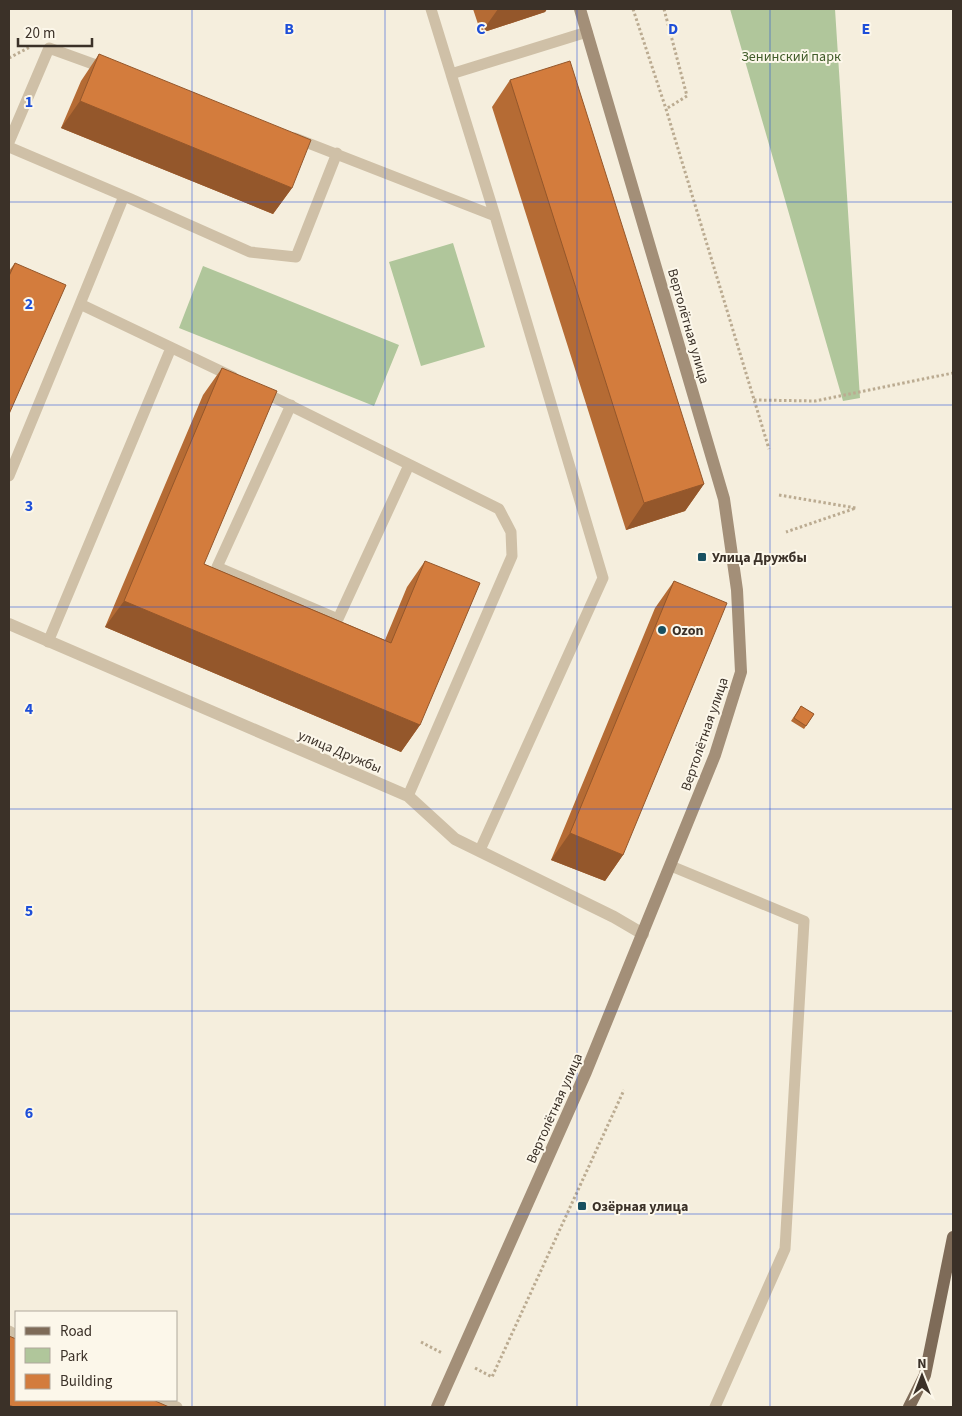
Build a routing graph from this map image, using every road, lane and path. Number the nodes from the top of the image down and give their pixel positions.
1 (431, 9) edge
2 (580, 9) edge
3 (633, 9) edge
4 (664, 9) edge
5 (587, 32) junction
6 (114, 72) edge
7 (451, 74) junction
8 (666, 109) junction
9 (282, 133) edge
10 (9, 142) edge
11 (9, 147) edge
12 (338, 153) junction
13 (124, 196) junction
14 (495, 216) junction
15 (80, 304) junction
16 (171, 348) junction
17 (953, 374) edge
18 (754, 400) junction
19 (291, 405) junction
20 (769, 449) dead end
21 (409, 465) junction
22 (9, 476) edge
23 (779, 494) dead end
24 (786, 532) dead end
25 (9, 624) edge
26 (48, 642) junction
27 (408, 796) junction
28 (480, 850) junction
29 (670, 866) junction
30 (643, 934) junction
31 (624, 1090) dead end
32 (953, 1237) edge
33 (492, 1376) dead end
34 (162, 1401) edge
35 (177, 1407) edge
36 (437, 1407) edge
37 (715, 1407) edge
38 (909, 1407) edge

1 - 7 lane
2 - 5 street, Вертолётная улица
3 - 8 path
4 - 8 path
5 - 7 lane
5 - 29 street, Вертолётная улица
6 - 10 lane
7 - 14 lane
8 - 18 path
9 - 12 lane
11 - 13 lane
12 - 13 lane
12 - 14 lane
13 - 15 lane
14 - 28 lane
15 - 16 lane
15 - 22 lane
16 - 19 lane
16 - 26 lane
17 - 18 path
18 - 20 path
19 - 21 lane
19 - 21 lane
21 - 27 lane
23 - 24 path
25 - 26 street, улица Дружбы
26 - 27 street, улица Дружбы
27 - 28 street, улица Дружбы
28 - 30 street, улица Дружбы
29 - 30 street, Вертолётная улица
29 - 37 lane
30 - 36 street, Вертолётная улица
31 - 33 path
32 - 38 main road
34 - 35 lane

